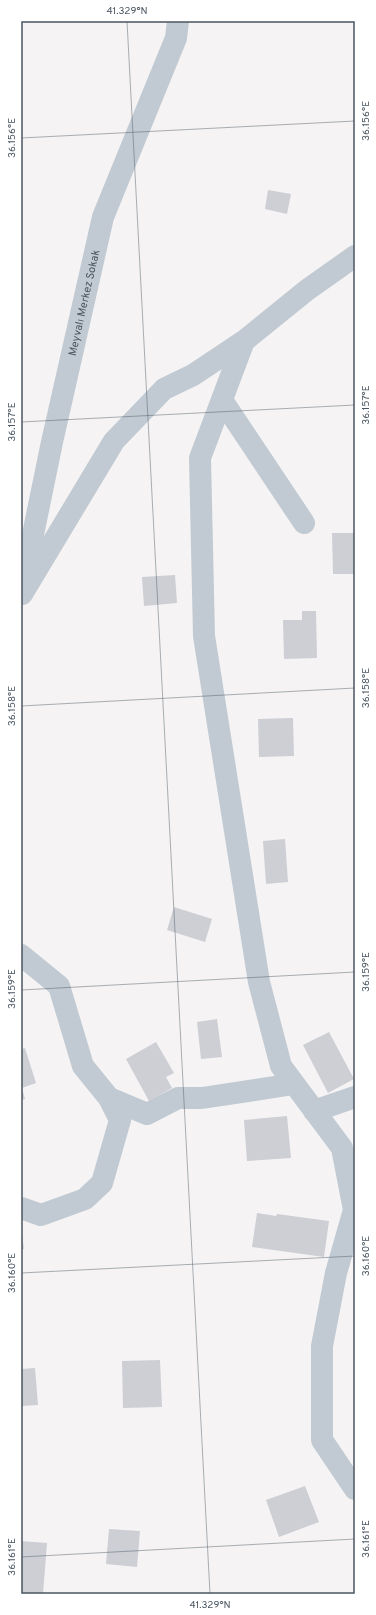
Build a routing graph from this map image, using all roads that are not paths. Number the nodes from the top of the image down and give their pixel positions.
1 (178, 21) edge
2 (355, 256) edge
3 (244, 341) junction
4 (222, 400) junction
5 (304, 523) dead end
6 (21, 594) edge
7 (21, 955) edge
8 (294, 1084) junction
9 (355, 1097) edge
10 (109, 1098) junction
11 (314, 1111) junction
12 (21, 1208) edge
13 (355, 1489) edge

1 - 6 street, Meyvalı Merkez Sokak
2 - 3 street
3 - 4 street
3 - 6 street
4 - 5 street
4 - 8 street
7 - 10 street
8 - 10 street
8 - 11 street
9 - 11 street
10 - 12 street
11 - 13 street

